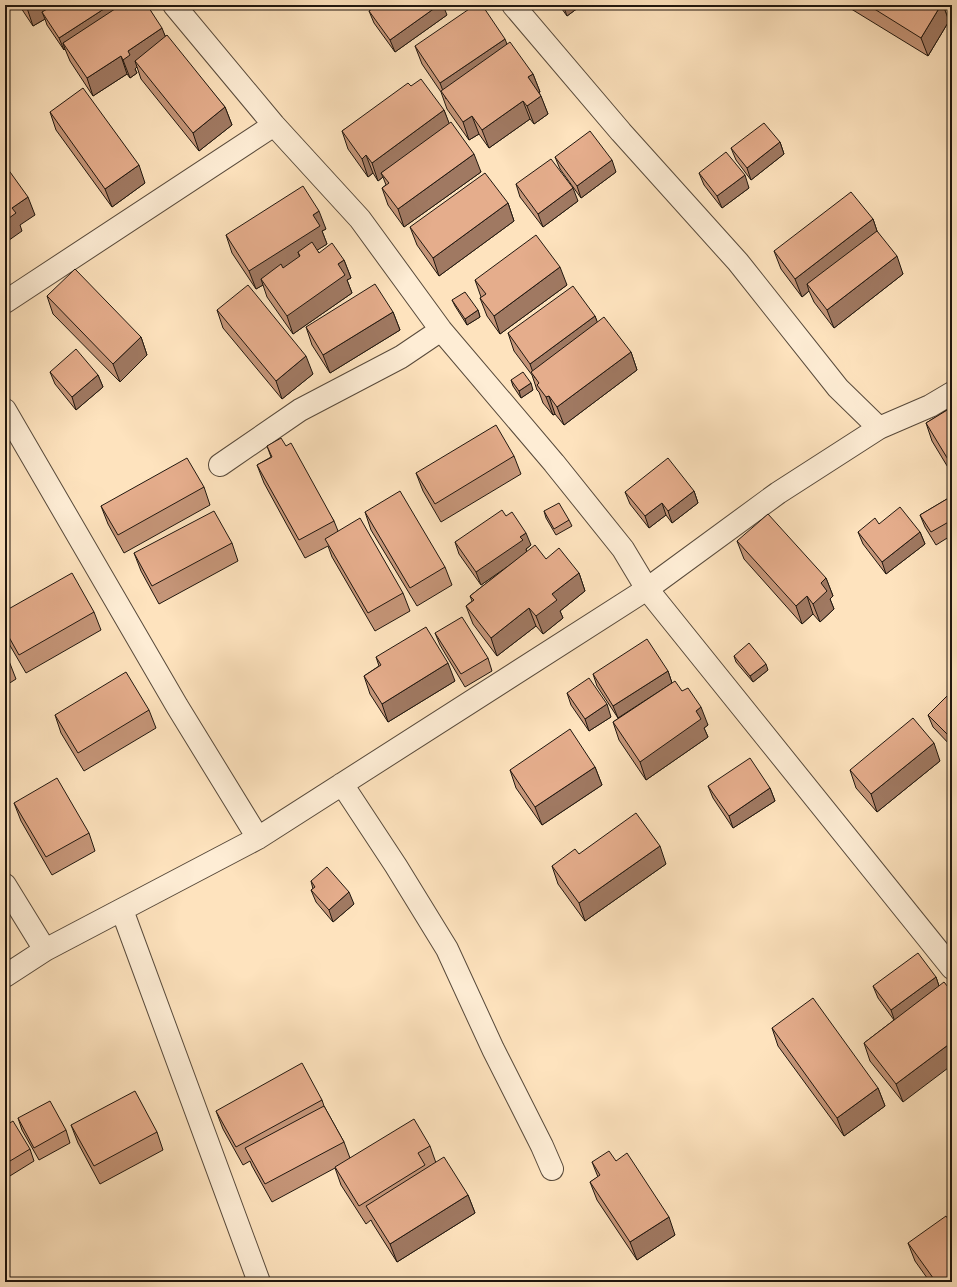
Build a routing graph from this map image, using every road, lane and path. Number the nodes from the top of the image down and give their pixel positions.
1 (174, 5) edge
2 (513, 5) edge
3 (274, 125) junction
4 (5, 302) edge
5 (441, 330) junction
6 (952, 393) edge
7 (5, 410) edge
8 (879, 428) junction
9 (220, 465) dead end
10 (647, 589) junction
11 (342, 784) junction
12 (258, 838) junction
13 (5, 885) edge
14 (122, 910) junction
15 (45, 950) junction
16 (952, 968) edge
17 (5, 976) edge
18 (552, 1169) dead end
19 (259, 1282) edge

1 - 3 street
2 - 8 street
3 - 4 street
3 - 5 street
5 - 9 street
5 - 10 street
6 - 8 street
7 - 12 street
8 - 10 street
10 - 11 street
10 - 16 street
11 - 12 street
11 - 18 street
12 - 14 street
13 - 15 street
14 - 15 street
14 - 19 street
15 - 17 street

